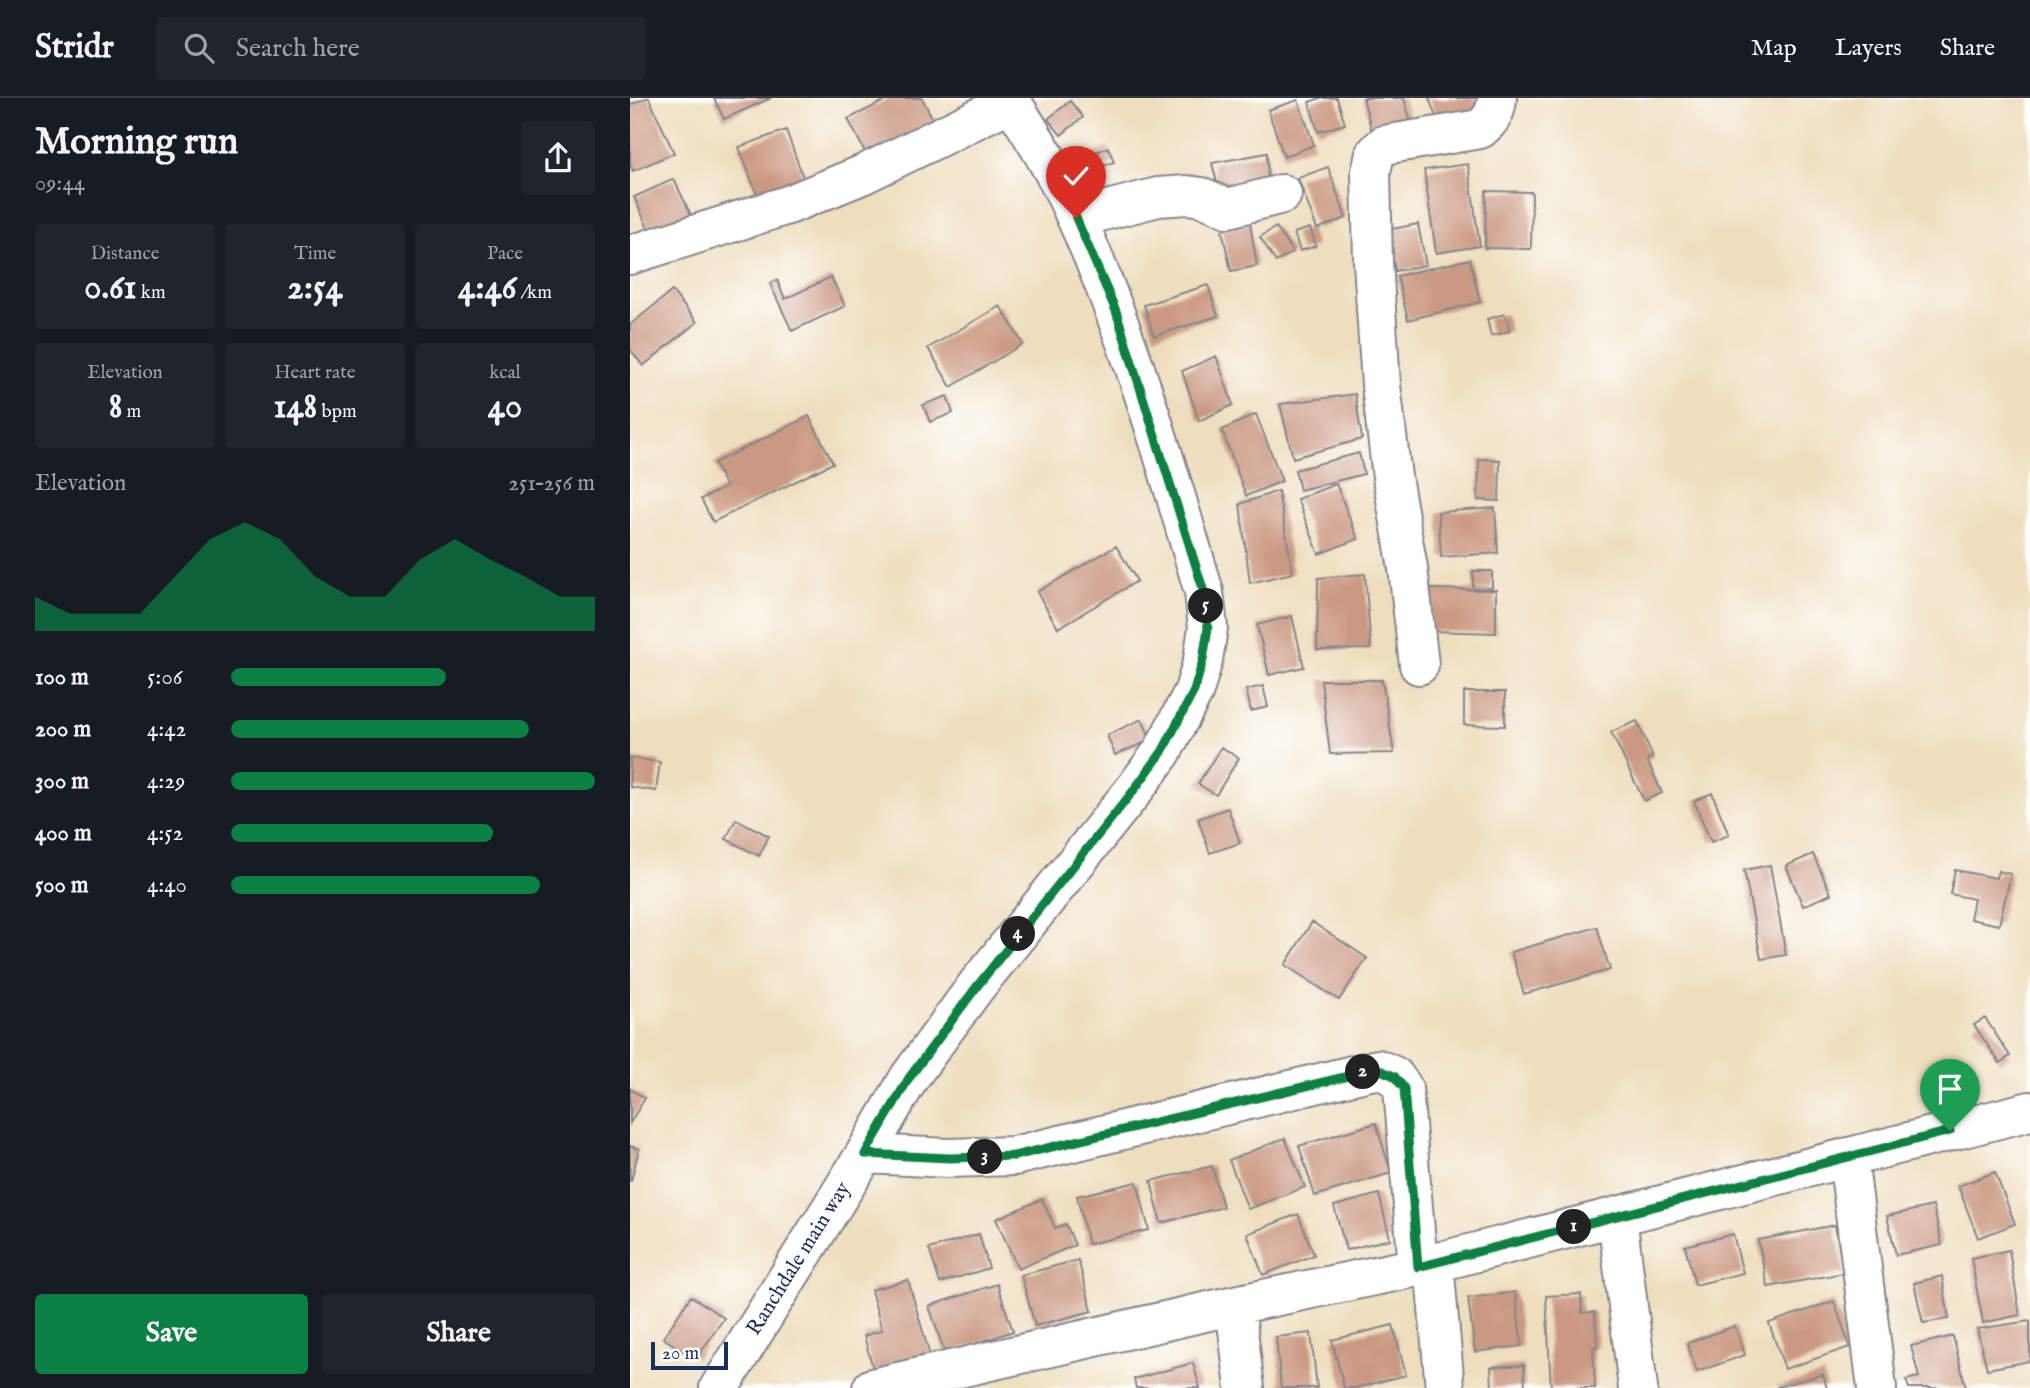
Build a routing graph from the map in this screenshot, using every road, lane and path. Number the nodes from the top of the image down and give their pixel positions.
1 (1497, 98) edge
2 (1010, 100) edge
3 (1282, 194) dead end
4 (1076, 218) junction
5 (630, 256) edge
6 (1419, 665) dead end
7 (2030, 1111) edge
8 (865, 1154) junction
9 (1848, 1157) junction
10 (1618, 1216) junction
11 (1426, 1265) junction
12 (1236, 1305) junction
13 (719, 1388) edge
14 (872, 1388) edge
15 (1245, 1388) edge
16 (1445, 1388) edge
17 (1638, 1388) edge
18 (1877, 1388) edge

1 - 6 street
2 - 4 street, Ranchdale main way
2 - 5 street
3 - 4 street
4 - 8 street, Ranchdale main way
7 - 9 street
8 - 11 street
8 - 13 street, Ranchdale main way
9 - 10 street
9 - 18 street
10 - 11 street
10 - 17 street
11 - 12 street
11 - 16 street
12 - 14 street
12 - 15 street

